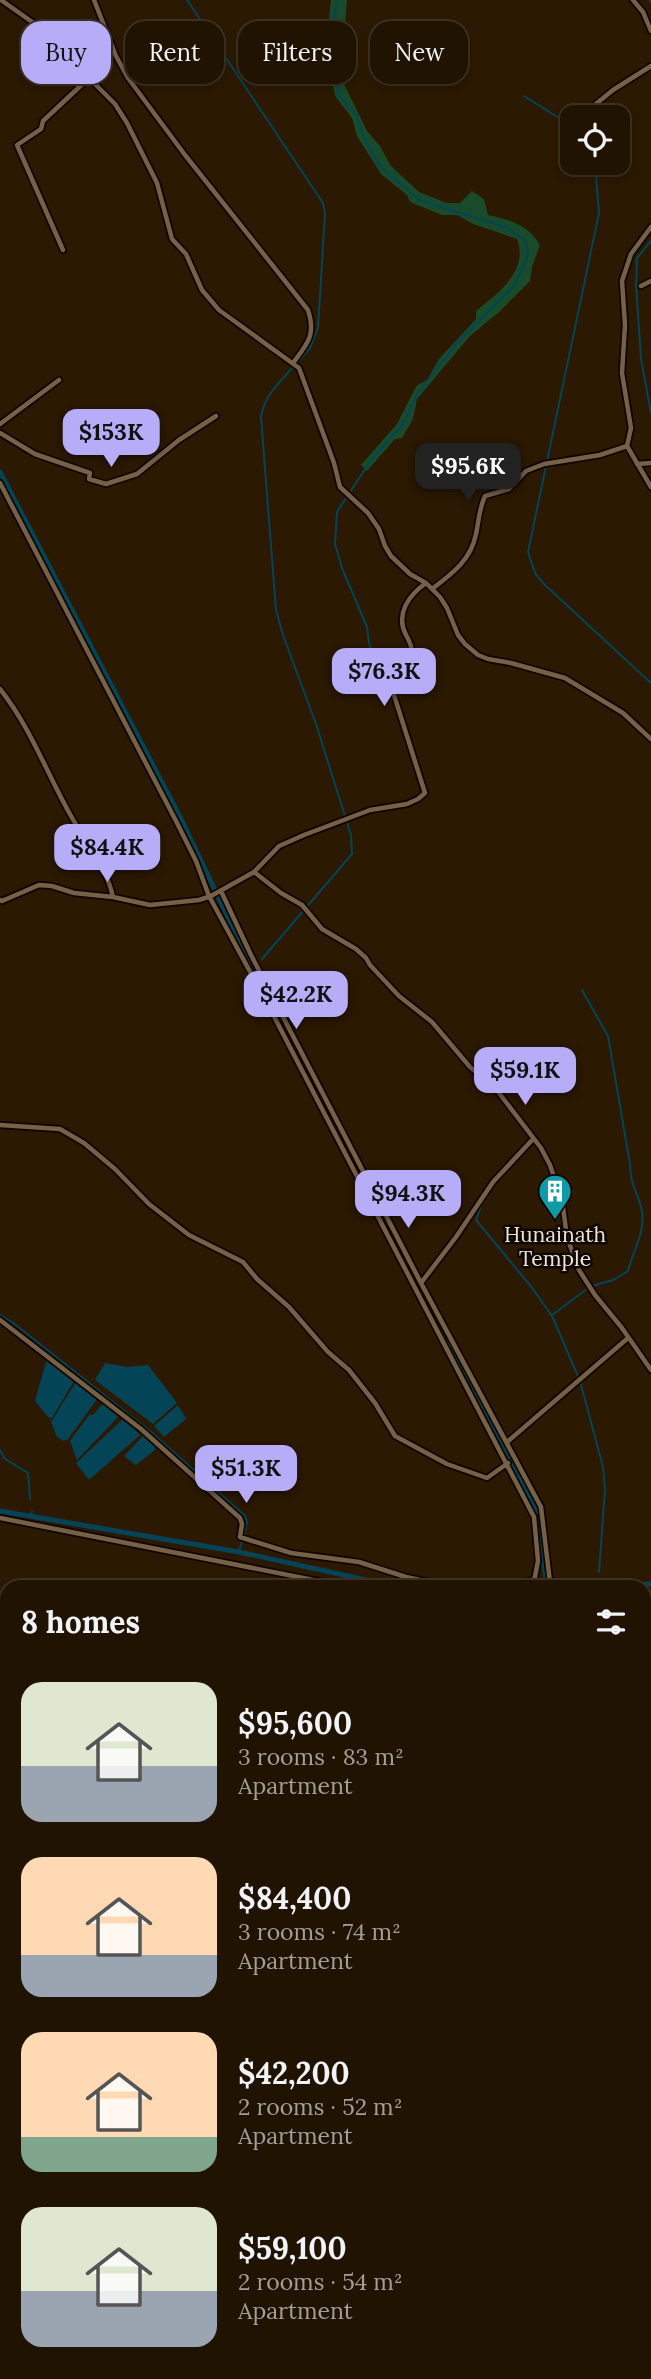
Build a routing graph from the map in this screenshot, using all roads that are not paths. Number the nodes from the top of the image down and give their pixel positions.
1 (1, 0) edge
2 (94, 0) edge
3 (633, 0) edge
4 (31, 21) edge
5 (651, 31) edge
6 (651, 66) edge
7 (83, 84) edge
8 (96, 84) edge
9 (595, 105) edge
10 (651, 227) edge
11 (63, 250) dead end
12 (651, 281) edge
13 (641, 286) dead end
14 (293, 363) junction
15 (59, 380) dead end
16 (216, 416) dead end
17 (0, 424) edge
18 (0, 433) edge
19 (627, 446) junction
20 (648, 463) edge
21 (636, 464) junction
22 (0, 484) edge
23 (651, 487) edge
24 (426, 583) junction
25 (432, 589) junction
26 (0, 689) edge
27 (651, 739) edge
28 (254, 872) junction
29 (221, 891) junction
30 (210, 896) junction
31 (113, 897) junction
32 (0, 900) edge
33 (0, 1125) edge
34 (533, 1139) junction
35 (421, 1283) junction
36 (0, 1320) edge
37 (628, 1338) junction
38 (651, 1370) edge
39 (507, 1442) junction
40 (508, 1463) junction
41 (0, 1518) edge
42 (536, 1578) joint
43 (314, 1580) edge
44 (420, 1580) edge
45 (530, 1580) edge
46 (550, 1580) edge

1 - 4 street
2 - 14 street
3 - 5 street
6 - 9 street
7 - 11 street
8 - 14 street
10 - 19 street
12 - 13 street
14 - 24 street
15 - 17 street
16 - 18 street
19 - 21 street
19 - 25 street
20 - 21 street
21 - 23 street
22 - 30 street
24 - 25 street
24 - 28 street
25 - 27 street
26 - 31 street
28 - 29 street
28 - 34 street
29 - 30 street
29 - 35 street
30 - 31 street
30 - 40 street
31 - 32 street
33 - 40 street
34 - 35 street
34 - 37 street
35 - 39 street
36 - 44 street
37 - 38 street
37 - 39 street
39 - 46 street
40 - 42 street
41 - 43 street
42 - 45 street

